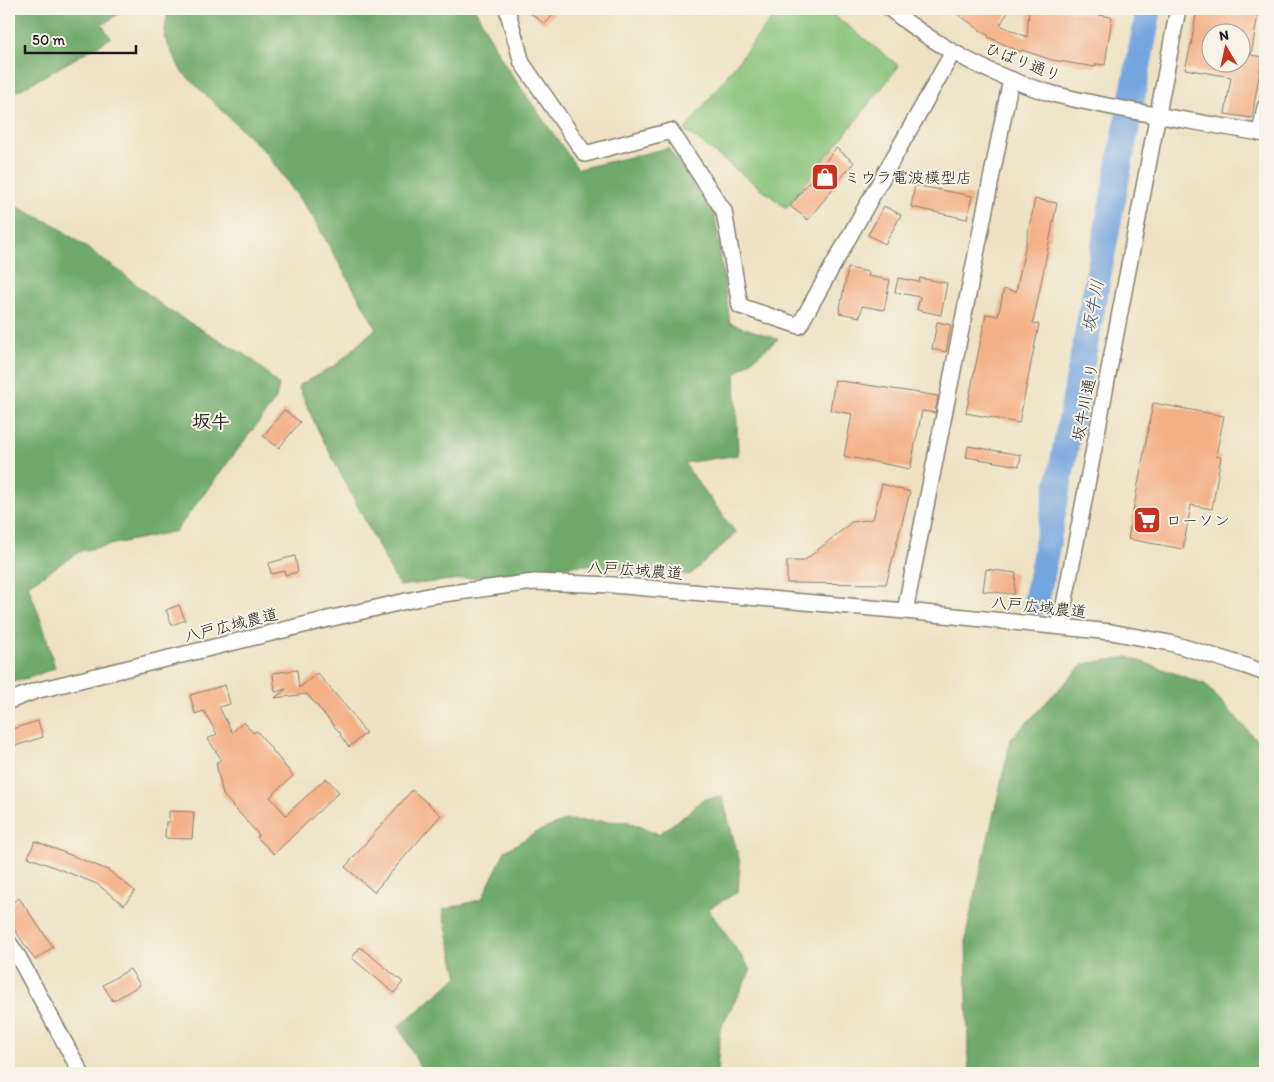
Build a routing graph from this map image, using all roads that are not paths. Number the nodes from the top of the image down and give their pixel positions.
1 (507, 9) edge
2 (890, 9) edge
3 (1178, 9) edge
4 (953, 52) junction
5 (1011, 79) junction
6 (1265, 107) edge
7 (1152, 114) junction
8 (1263, 134) edge
9 (905, 611) junction
10 (1060, 626) junction
11 (1265, 674) edge
12 (9, 701) edge
13 (9, 942) edge
14 (81, 1073) edge

1 - 4 street
2 - 4 street, ひばり通り
3 - 7 street, 坂牛川通り
4 - 5 street, ひばり通り
5 - 7 street, ひばり通り
5 - 9 street
6 - 8 street
7 - 8 street, ひばり通り
7 - 10 street, 坂牛川通り
9 - 10 street, 八戸広域農道
9 - 12 street, 八戸広域農道
10 - 11 street, 八戸広域農道
13 - 14 street

